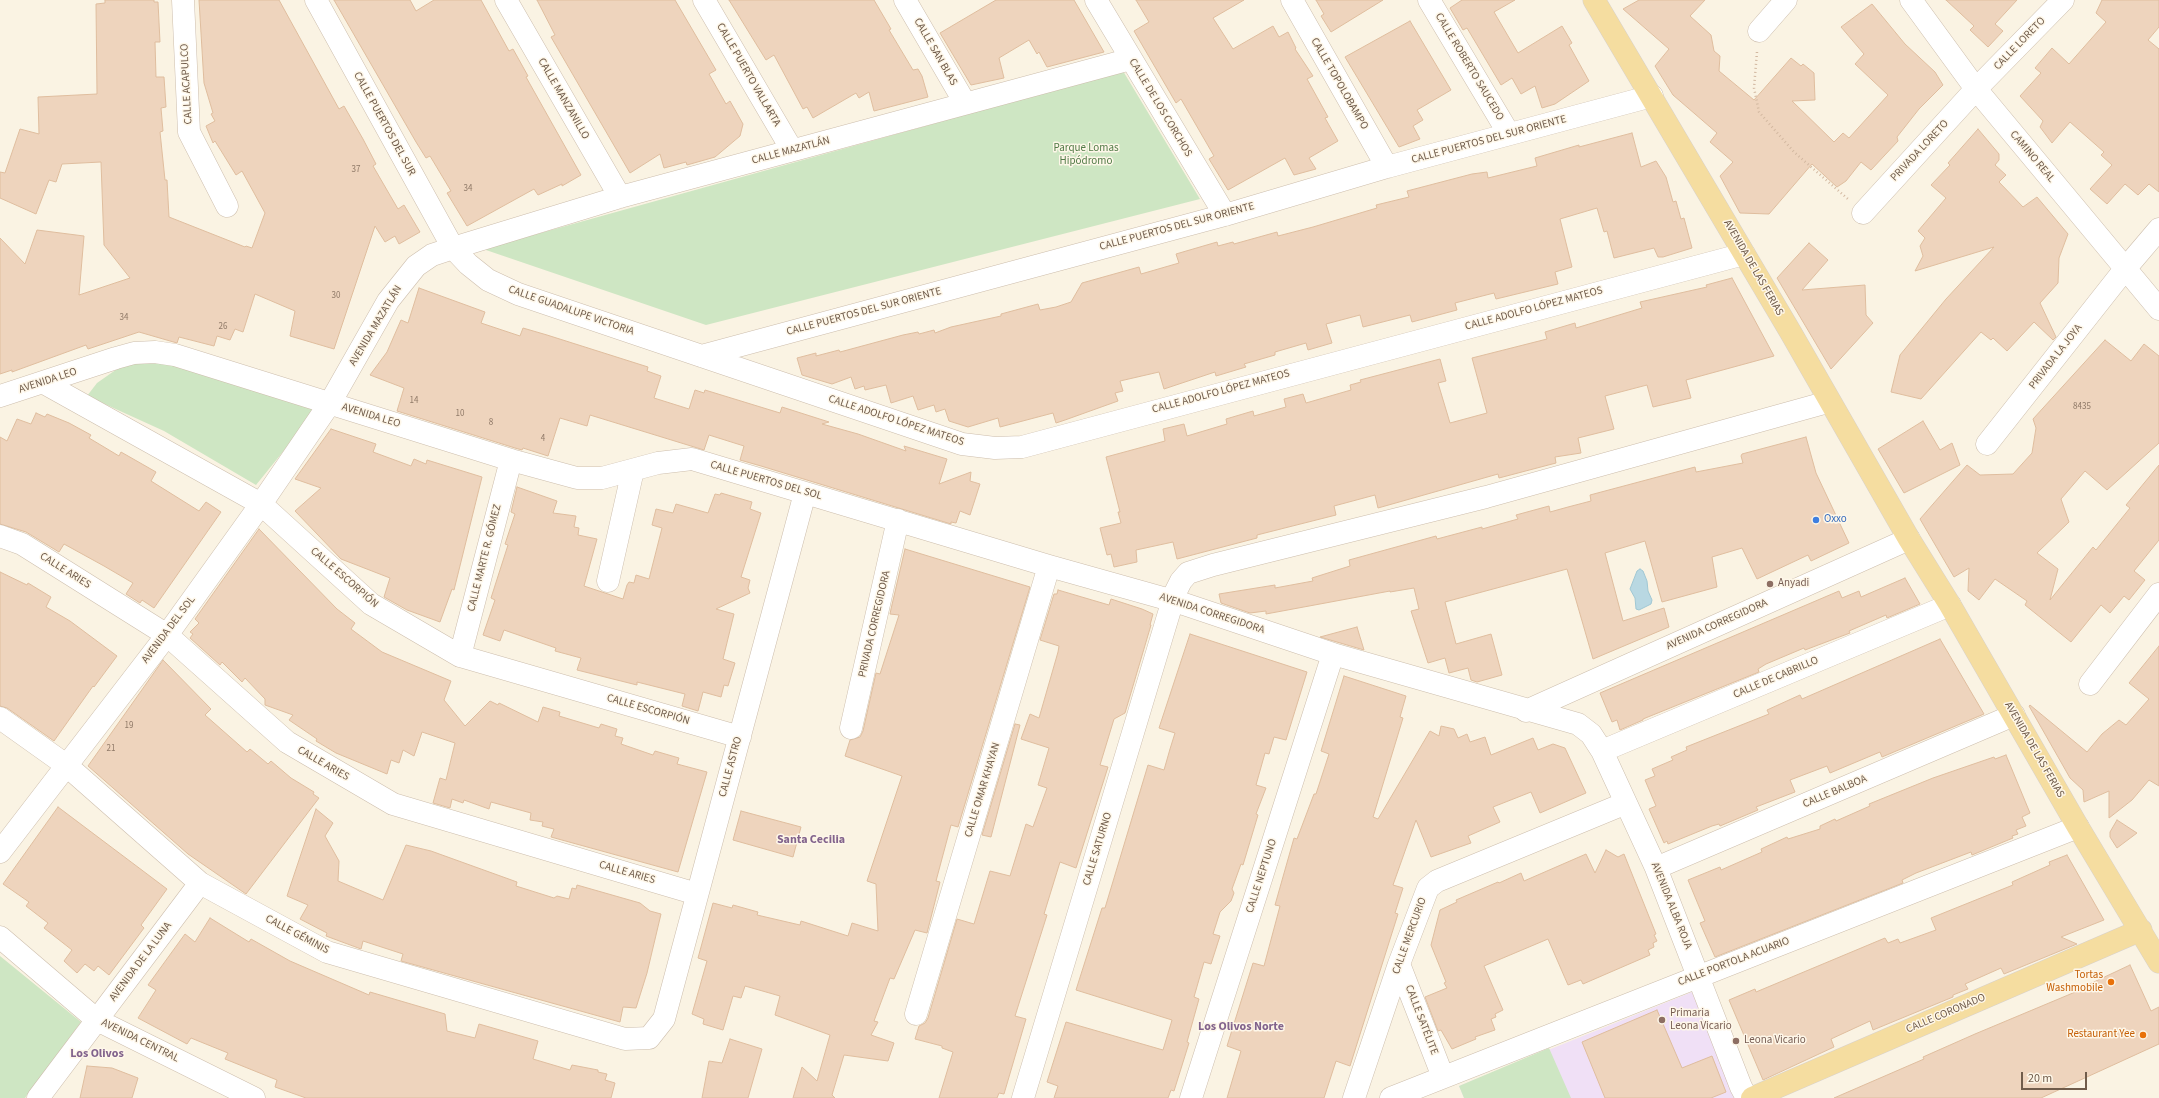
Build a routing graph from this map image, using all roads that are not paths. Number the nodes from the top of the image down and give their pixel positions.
1 (183, 0) edge
2 (316, 0) edge
3 (506, 0) edge
4 (704, 0) edge
5 (905, 0) edge
6 (1096, 0) edge
7 (1292, 0) edge
8 (1428, 0) edge
9 (1594, 0) edge
10 (1786, 0) edge
11 (1911, 0) edge
12 (2063, 0) edge
13 (1759, 31) road end
14 (1131, 59) junction
15 (1976, 89) junction
16 (1652, 96) junction
17 (965, 103) junction
18 (1509, 134) junction
19 (792, 150) junction
20 (1387, 167) junction
21 (620, 197) junction
22 (227, 206) dead end
23 (1863, 212) road end
24 (1225, 215) junction
25 (2159, 229) edge
26 (453, 248) junction
27 (1744, 254) junction
28 (2125, 269) junction
29 (2159, 309) edge
30 (701, 356) junction
31 (44, 383) junction
32 (0, 396) edge
33 (1828, 402) junction
34 (330, 403) junction
35 (1987, 444) dead end
36 (510, 460) junction
37 (633, 470) junction
38 (806, 493) junction
39 (261, 504) junction
40 (898, 520) junction
41 (0, 536) edge
42 (1909, 539) junction
43 (1050, 566) junction
44 (608, 581) dead end
45 (2159, 594) edge
46 (1173, 600) junction
47 (1950, 605) junction
48 (166, 634) junction
49 (1333, 654) junction
50 (460, 656) junction
51 (2090, 684) dead end
52 (1526, 711) junction
53 (2014, 715) junction
54 (0, 718) edge
55 (1578, 724) joint
56 (852, 728) dead end
57 (740, 737) junction
58 (1602, 751) junction
59 (66, 765) junction
60 (1626, 803) junction
61 (2078, 827) junction
62 (0, 852) edge
63 (1656, 868) junction
64 (200, 882) junction
65 (697, 894) junction
66 (2141, 930) junction
67 (0, 937) edge
68 (2158, 958) edge
69 (1399, 964) junction
70 (1698, 976) junction
71 (916, 1014) dead end
72 (97, 1020) junction
73 (649, 1038) joint
74 (1443, 1077) junction
75 (38, 1098) edge
76 (254, 1098) edge
77 (1023, 1098) edge
78 (1191, 1098) edge
79 (1354, 1098) edge
80 (1391, 1098) edge
81 (1747, 1098) edge
82 (1752, 1098) edge

1 - 22 street, CALLE ACAPULCO
2 - 26 street, CALLE PUERTOS DEL SUR
3 - 21 street, CALLE MANZANILLO
4 - 19 street, CALLE PUERTO VALLARTA
5 - 17 street, CALLE SAN BLAS
6 - 14 street, CALLE DE LOS CORCHOS
7 - 20 street, CALLE TOPOLOBAMPO
8 - 18 street, CALLE ROBERTO SAUCEDO
9 - 16 main road, AVENIDA DE LAS FERIAS
10 - 13 street
11 - 15 street, CAMINO REAL
12 - 15 street, CALLE LORETO
14 - 17 street, CALLE MAZATLÁN
14 - 24 street, CALLE DE LOS CORCHOS
15 - 23 street, PRIVADA LORETO
15 - 28 street, CAMINO REAL
16 - 18 street, CALLE PUERTOS DEL SUR ORIENTE
16 - 27 main road, AVENIDA DE LAS FERIAS
17 - 19 street, CALLE MAZATLÁN
18 - 20 street, CALLE PUERTOS DEL SUR ORIENTE
19 - 21 street, CALLE MAZATLÁN
20 - 24 street, CALLE PUERTOS DEL SUR ORIENTE
21 - 26 street, CALLE MAZATLÁN
24 - 30 street, CALLE PUERTOS DEL SUR ORIENTE
25 - 28 street, PRIVADA LA JOYA
26 - 30 street, CALLE GUADALUPE VICTORIA
26 - 34 street, AVENIDA MAZATLÁN
27 - 30 street, CALLE ADOLFO LÓPEZ MATEOS
27 - 33 main road, AVENIDA DE LAS FERIAS
28 - 29 street, CAMINO REAL
28 - 35 street, PRIVADA LA JOYA
31 - 32 street, AVENIDA LEO
31 - 34 street, AVENIDA LEO
31 - 39 street, CALLE ESCORPIÓN
33 - 42 main road, AVENIDA DE LAS FERIAS
33 - 46 street
34 - 36 street, AVENIDA LEO
34 - 39 street, AVENIDA DEL SOL
36 - 37 street, AVENIDA LEO
36 - 50 street, CALLE MARTE R. GÓMEZ
37 - 38 street, CALLE PUERTOS DEL SOL
37 - 44 street
38 - 40 street, CALLE PUERTOS DEL SOL
38 - 57 street, CALLE ASTRO
39 - 48 street, AVENIDA DEL SOL
39 - 50 street, CALLE ESCORPIÓN
40 - 43 street, AVENIDA CORREGIDORA
40 - 56 street, PRIVADA CORREGIDORA
41 - 48 street, CALLE ARIES
42 - 47 main road, AVENIDA DE LAS FERIAS
42 - 52 street, AVENIDA CORREGIDORA
43 - 46 street, AVENIDA CORREGIDORA
43 - 71 street, CALLE OMAR KHAYAN
45 - 51 street
46 - 49 street, AVENIDA CORREGIDORA
46 - 77 street, CALLE SATURNO
47 - 53 main road, AVENIDA DE LAS FERIAS
47 - 58 street, CALLE DE CABRILLO
48 - 59 street, AVENIDA DEL SOL
48 - 65 street, CALLE ARIES
49 - 52 street, AVENIDA CORREGIDORA
49 - 78 street, CALLE NEPTUNO
50 - 57 street, CALLE ESCORPIÓN
52 - 55 street, AVENIDA CORREGIDORA
53 - 61 main road, AVENIDA DE LAS FERIAS
53 - 63 street, CALLE BALBOA
54 - 59 street, CALLE GÉMINIS
55 - 58 street, AVENIDA ALBA ROJA
57 - 65 street, CALLE ASTRO
58 - 60 street, AVENIDA ALBA ROJA
59 - 62 street, AVENIDA DEL SOL
59 - 64 street, CALLE GÉMINIS
60 - 63 street, AVENIDA ALBA ROJA
60 - 69 street, CALLE MERCURIO
61 - 66 main road, AVENIDA DE LAS FERIAS
61 - 70 street, CALLE PORTOLA ACUARIO
63 - 70 street, AVENIDA ALBA ROJA
64 - 72 street, AVENIDA DE LA LUNA
64 - 73 street, CALLE GÉMINIS
65 - 73 street, CALLE ASTRO
66 - 68 main road, AVENIDA DE LAS FERIAS
66 - 82 main road, CALLE CORONADO
67 - 72 street, AVENIDA CENTRAL
69 - 74 street, CALLE SATÉLITE
69 - 79 street, CALLE MERCURIO
70 - 74 street, CALLE PORTOLA ACUARIO
70 - 81 street, AVENIDA ALBA ROJA
72 - 75 street, AVENIDA DE LA LUNA
72 - 76 street, AVENIDA CENTRAL
74 - 80 street, CALLE PORTOLA ACUARIO

